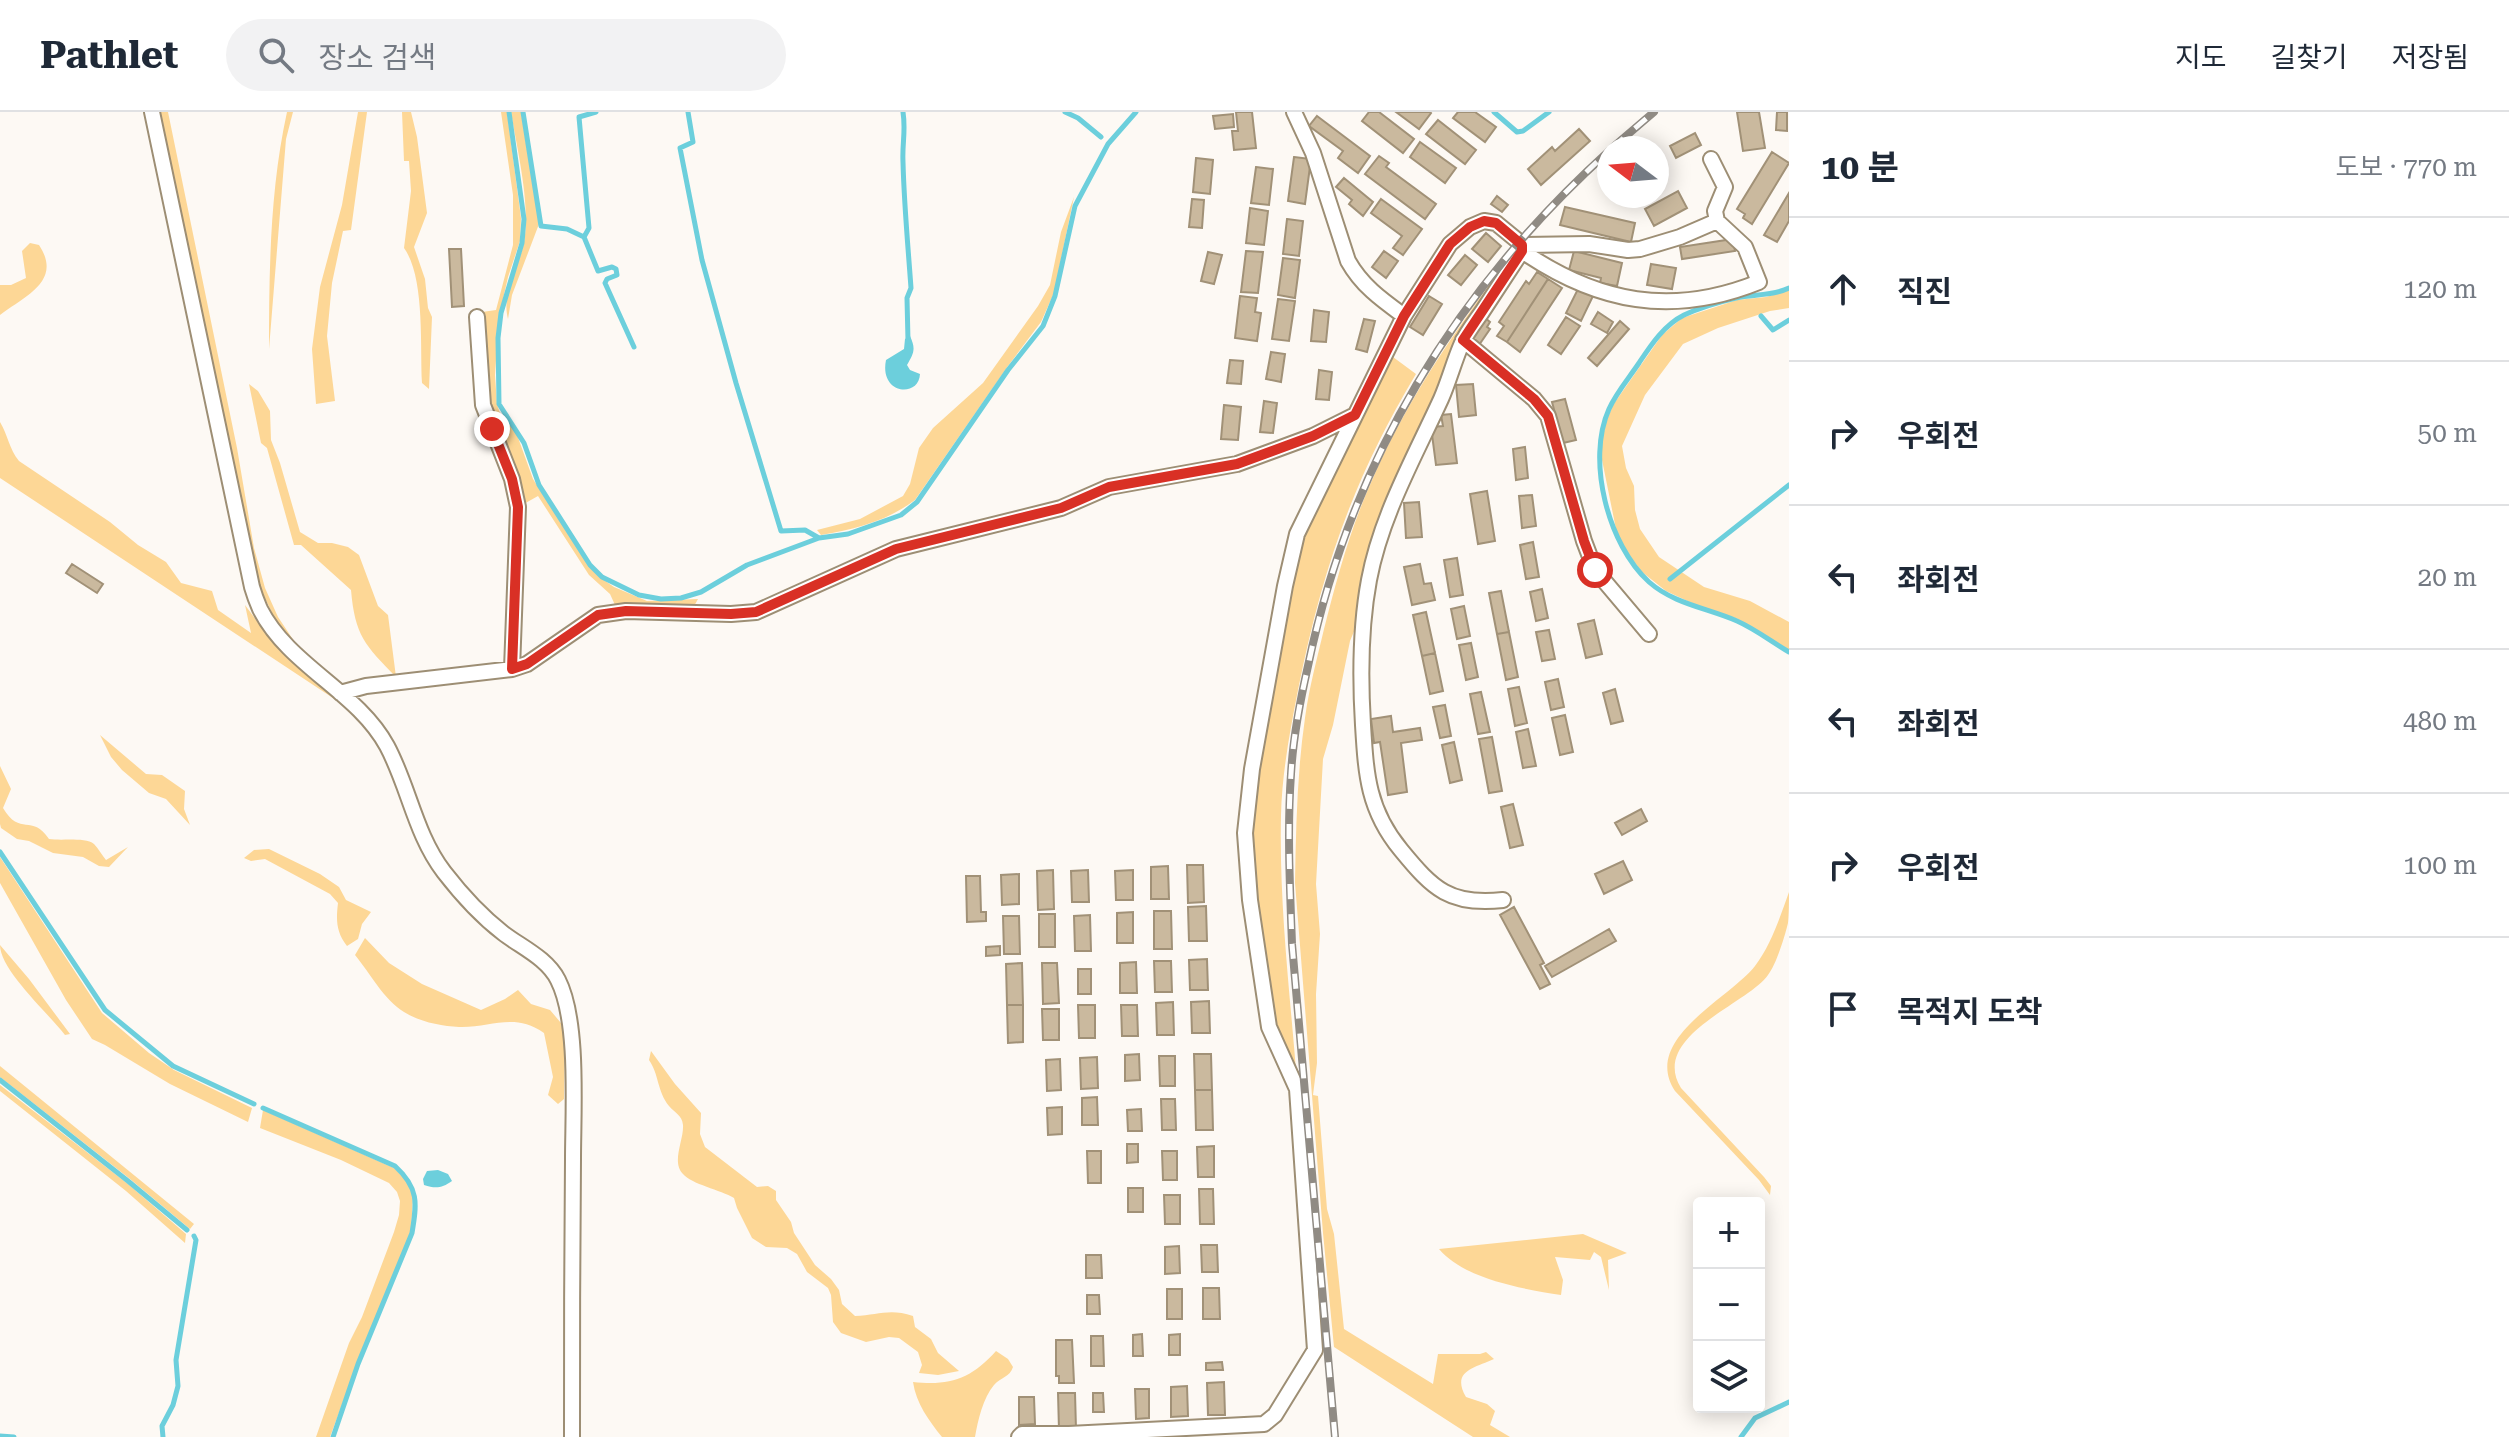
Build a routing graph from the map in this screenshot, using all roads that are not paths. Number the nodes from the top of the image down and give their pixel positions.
1 (152, 112) edge
2 (1294, 112) edge
3 (1711, 159) dead end
4 (1717, 221) junction
5 (1522, 248) junction
6 (1404, 316) junction
7 (477, 317) dead end
8 (1463, 340) junction
9 (1355, 415) junction
10 (1649, 634) dead end
11 (512, 669) junction
12 (340, 693) junction
13 (1503, 900) dead end
14 (572, 1437) edge
15 (1019, 1437) edge

1 - 12 street
2 - 6 street
3 - 4 street
4 - 5 street
4 - 5 street
5 - 6 street
5 - 8 street
6 - 9 street
7 - 11 street
8 - 10 street
8 - 13 street
9 - 11 street
9 - 15 street
11 - 12 street
12 - 14 street

